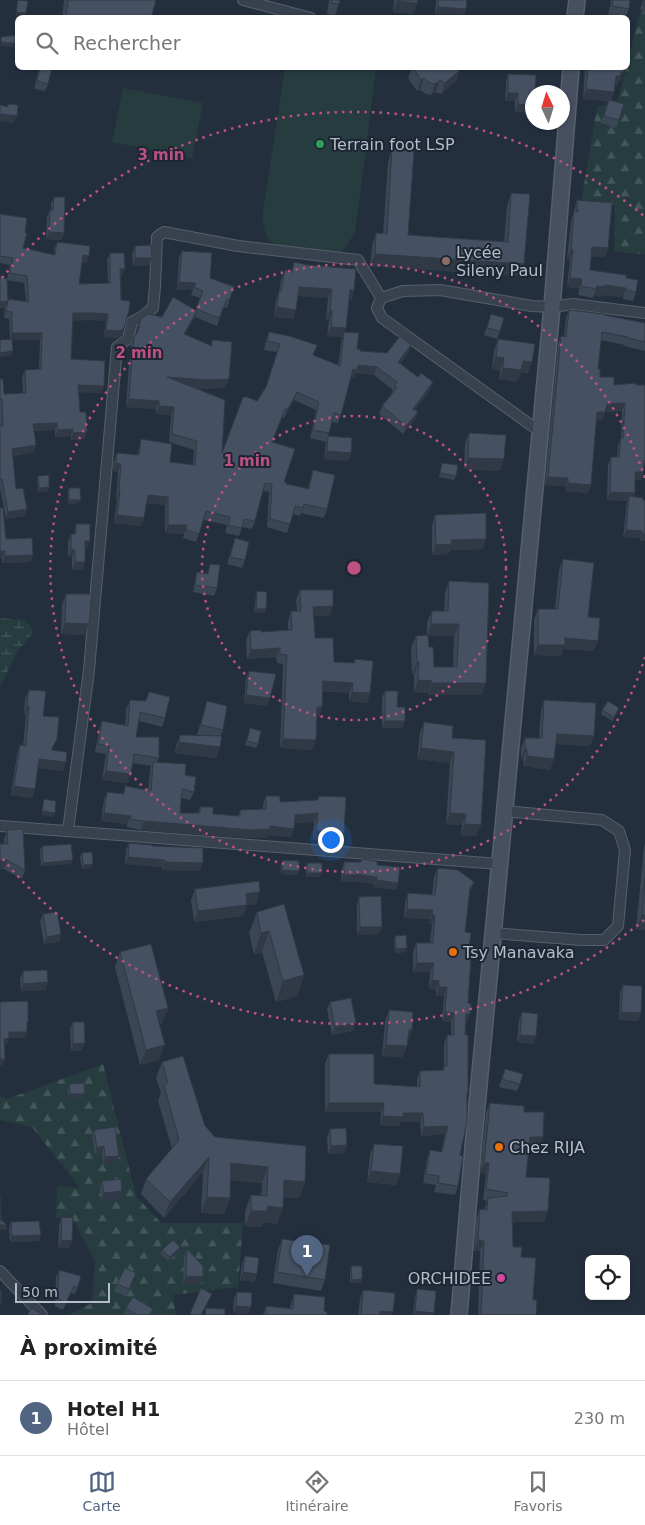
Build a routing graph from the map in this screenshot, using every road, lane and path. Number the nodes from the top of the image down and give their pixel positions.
1 (243, 0) edge
2 (577, 0) edge
3 (300, 15) edge
4 (575, 15) edge
5 (571, 70) edge
6 (381, 298) junction
7 (552, 306) junction
8 (645, 313) edge
9 (540, 431) junction
10 (504, 811) junction
11 (0, 826) edge
12 (68, 831) junction
13 (500, 864) junction
14 (493, 933) junction
15 (0, 1271) edge
16 (42, 1315) edge
17 (459, 1315) edge

1 - 3 street
2 - 4 main road
5 - 7 main road
6 - 7 street
6 - 9 street
6 - 12 street
7 - 8 street
7 - 9 main road
9 - 10 main road
10 - 13 main road
10 - 14 street
11 - 12 street
12 - 13 street
13 - 14 main road
14 - 17 main road
15 - 16 street

